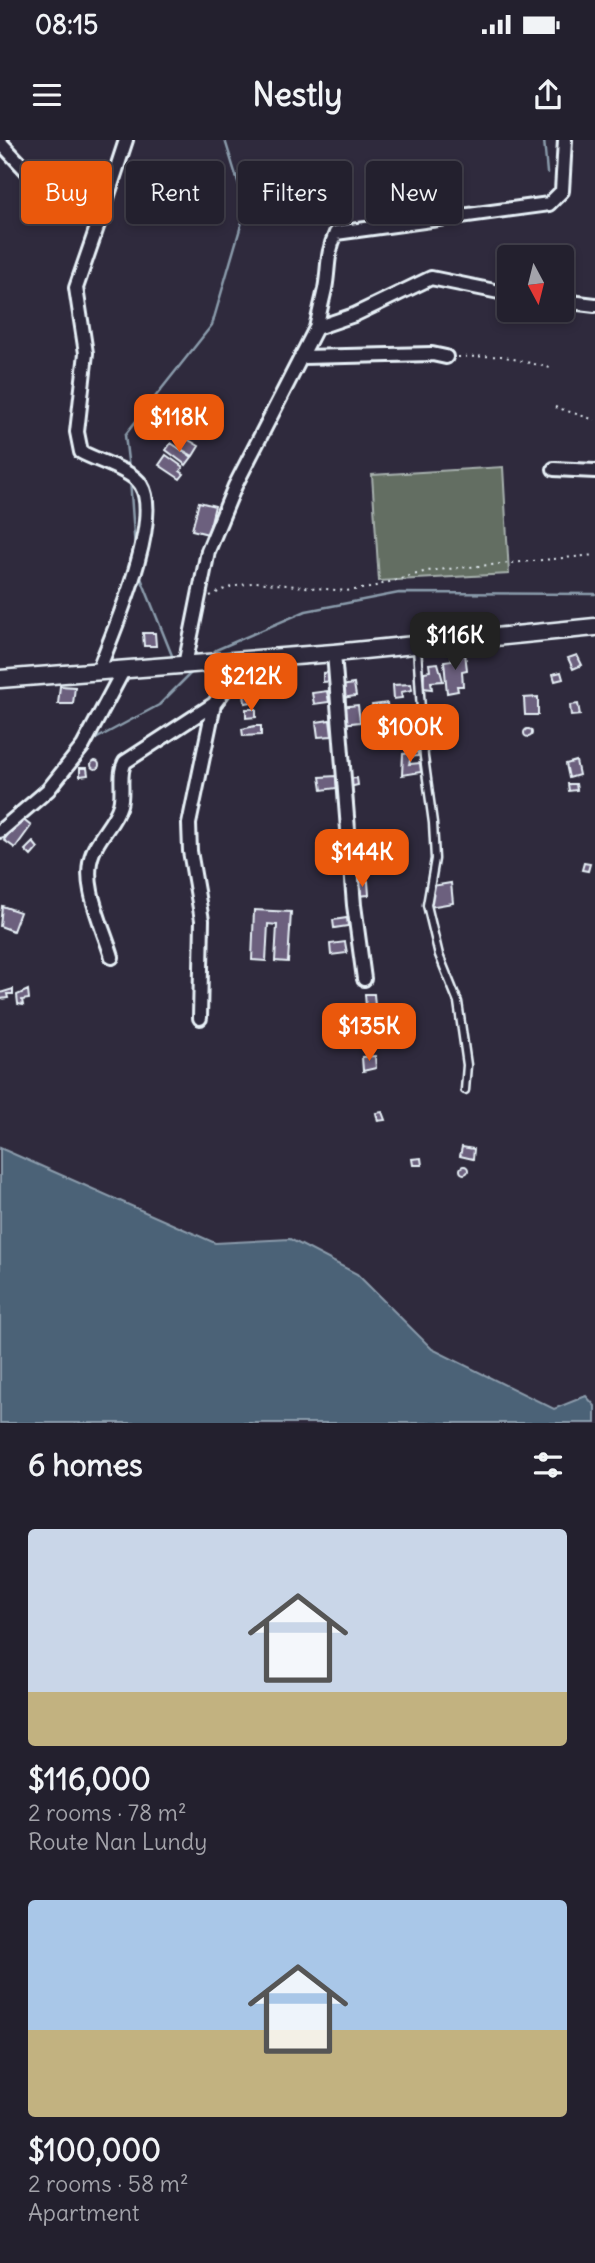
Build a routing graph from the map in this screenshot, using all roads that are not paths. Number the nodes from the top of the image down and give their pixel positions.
1 (126, 140) edge
2 (565, 140) edge
3 (0, 142) edge
4 (21, 164) edge
5 (112, 183) edge
6 (98, 224) edge
7 (497, 292) edge
8 (574, 302) edge
9 (595, 305) edge
10 (316, 328) junction
11 (303, 357) junction
12 (446, 357) road end
13 (554, 470) dead end
14 (595, 471) edge
15 (595, 627) edge
16 (416, 645) junction
17 (334, 653) junction
18 (247, 660) junction
19 (185, 665) junction
20 (99, 669) junction
21 (124, 669) junction
22 (0, 679) edge
23 (214, 704) junction
24 (0, 831) edge
25 (112, 957) dead end
26 (364, 979) dead end
27 (200, 1018) dead end
28 (465, 1090) dead end

1 - 5 street
2 - 10 street
3 - 4 street
6 - 20 street
7 - 10 street
8 - 9 street
10 - 11 street
11 - 12 street
11 - 19 street
13 - 14 street
15 - 16 main road
16 - 17 main road
16 - 28 lane
17 - 18 main road
17 - 26 street
18 - 19 main road
18 - 23 street
19 - 21 main road
20 - 21 main road
20 - 22 main road
21 - 24 street
23 - 25 street
23 - 27 street

